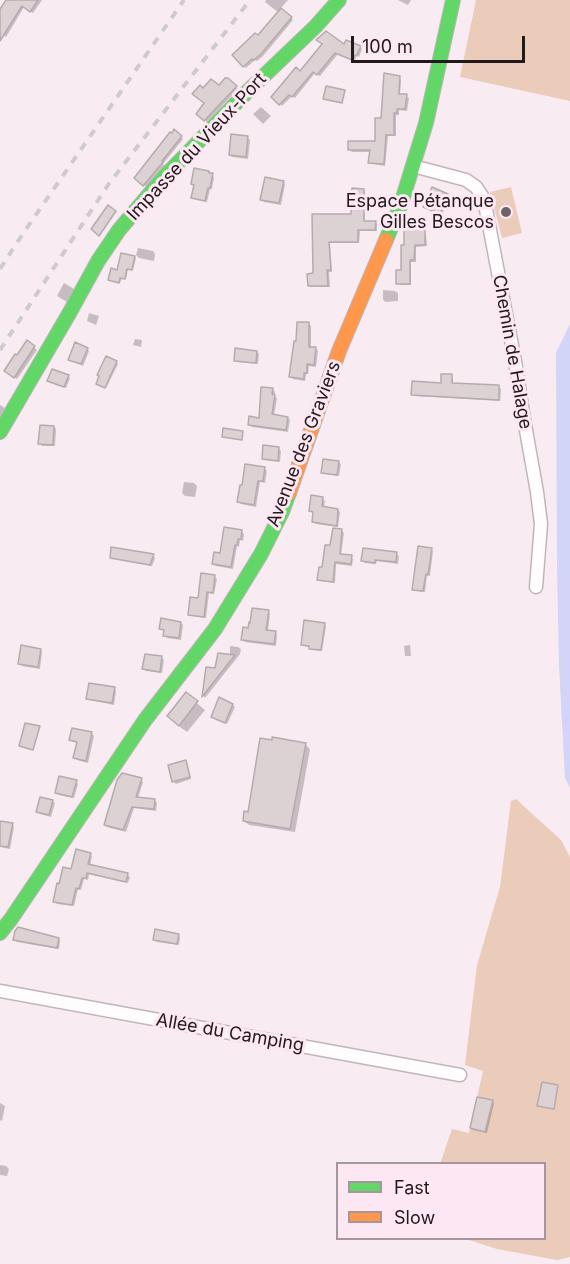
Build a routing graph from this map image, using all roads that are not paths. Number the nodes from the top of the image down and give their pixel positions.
1 (339, 0) edge
2 (453, 0) edge
3 (458, 0) edge
4 (426, 123) junction
5 (413, 166) junction
6 (0, 432) edge
7 (536, 587) dead end
8 (11, 918) junction
9 (0, 933) edge
10 (0, 941) edge
11 (0, 991) edge
12 (460, 1075) dead end

1 - 6 street, Impasse du Vieux-Port
2 - 4 street, Avenue des Graviers
3 - 4 street, Avenue des Graviers
4 - 5 street, Avenue des Graviers
5 - 7 street, Chemin de Halage
5 - 8 street, Avenue des Graviers
8 - 9 street, Avenue des Graviers
8 - 10 street, Avenue des Graviers
11 - 12 street, Allée du Camping

